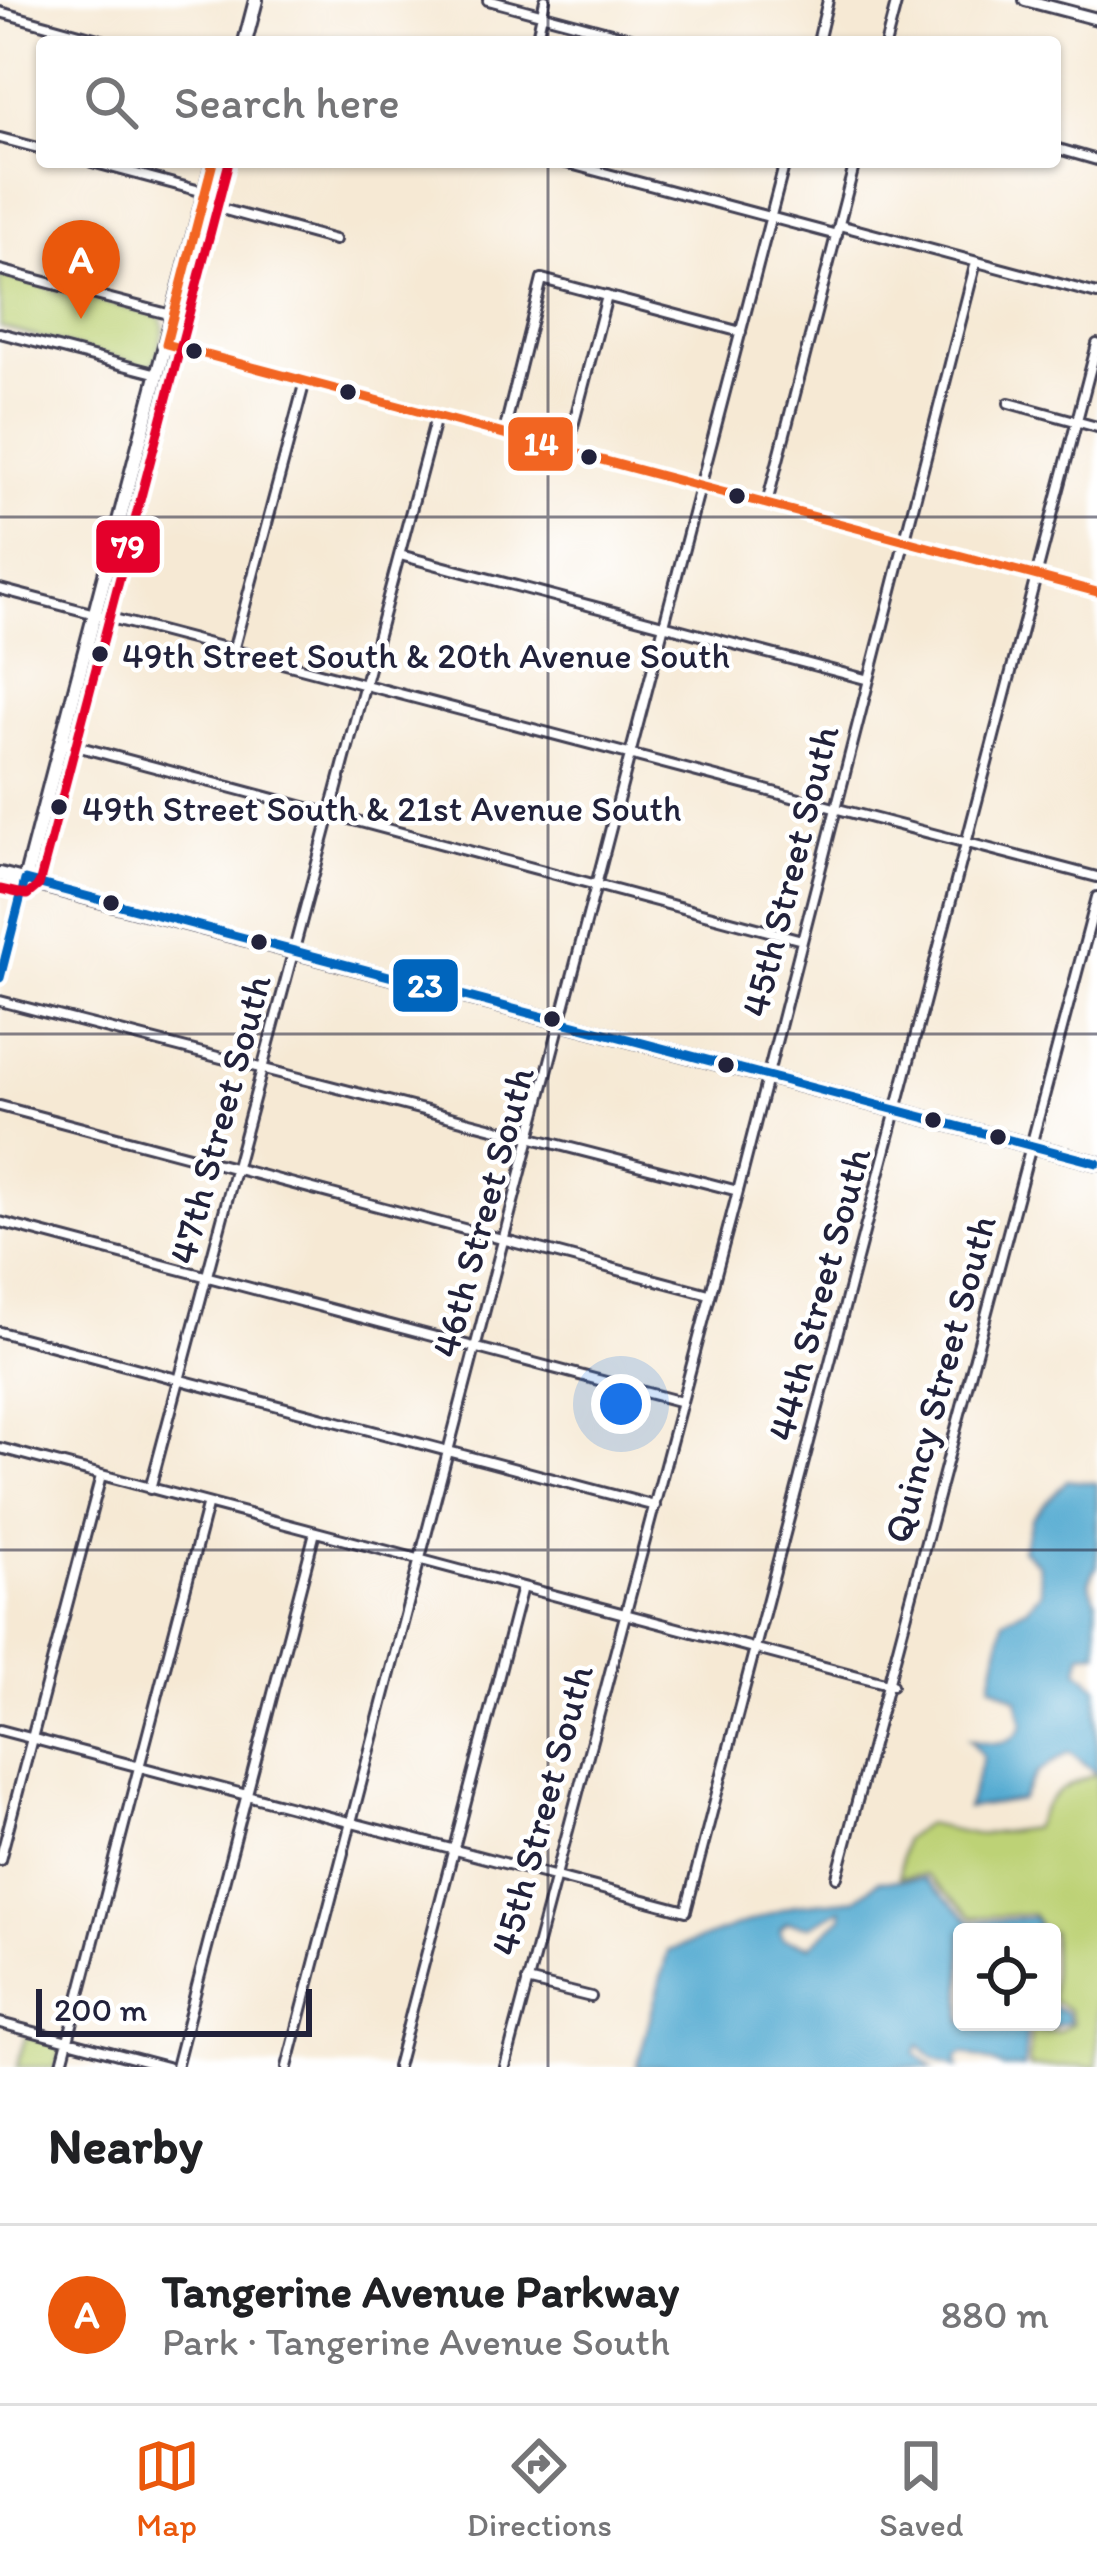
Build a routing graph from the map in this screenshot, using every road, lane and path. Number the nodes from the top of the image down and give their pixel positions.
1 (256, 0) edge
2 (488, 0) edge
3 (545, 0) edge
4 (828, 0) edge
5 (897, 0) edge
6 (1025, 0) edge
7 (0, 12) edge
8 (542, 15) junction
9 (1097, 19) edge
10 (87, 36) edge
11 (247, 36) edge
12 (537, 36) edge
13 (622, 36) edge
14 (819, 36) edge
15 (888, 36) edge
16 (0, 138) edge
17 (36, 147) edge
18 (1061, 150) edge
19 (1097, 160) edge
20 (111, 168) edge
21 (212, 168) edge
22 (586, 168) edge
23 (783, 168) edge
24 (854, 168) edge
25 (204, 198) junction
26 (770, 217) junction
27 (838, 230) junction
28 (335, 240) dead end
29 (976, 262) junction
30 (0, 270) edge
31 (1097, 294) edge
32 (607, 296) junction
33 (173, 315) junction
34 (741, 332) junction
35 (0, 333) edge
36 (166, 344) junction
37 (1097, 344) edge
38 (158, 374) junction
39 (305, 381) junction
40 (1009, 403) dead end
41 (436, 415) junction
42 (1076, 422) junction
43 (1097, 427) edge
44 (504, 432) junction
45 (567, 449) junction
46 (702, 487) junction
47 (766, 504) junction
48 (906, 542) junction
49 (400, 555) junction
50 (1038, 576) junction
51 (0, 589) edge
52 (1097, 592) edge
53 (94, 614) junction
54 (667, 624) junction
55 (233, 652) junction
56 (869, 680) junction
57 (366, 686) junction
58 (61, 742) junction
59 (633, 755) junction
60 (836, 809) junction
61 (329, 813) junction
62 (967, 844) junction
63 (0, 874) edge
64 (1097, 877) edge
65 (25, 880) junction
66 (599, 885) junction
67 (1097, 897) edge
68 (802, 940) junction
69 (294, 951) junction
70 (0, 978) edge
71 (0, 1001) edge
72 (564, 1022) junction
73 (263, 1066) junction
74 (767, 1076) junction
75 (0, 1106) edge
76 (897, 1110) junction
77 (532, 1137) junction
78 (1031, 1146) junction
79 (1097, 1163) edge
80 (237, 1168) junction
81 (738, 1191) junction
82 (0, 1222) edge
83 (506, 1238) junction
84 (209, 1276) junction
85 (710, 1294) junction
86 (0, 1332) edge
87 (476, 1346) junction
88 (181, 1380) junction
89 (682, 1402) junction
90 (0, 1448) edge
91 (450, 1449) junction
92 (101, 1476) junction
93 (150, 1490) junction
94 (207, 1505) junction
95 (655, 1506) junction
96 (315, 1532) junction
97 (422, 1560) junction
98 (522, 1587) junction
99 (627, 1616) junction
100 (756, 1650) junction
101 (892, 1685) junction
102 (0, 1730) edge
103 (33, 1739) junction
104 (140, 1767) junction
105 (247, 1795) junction
106 (351, 1821) junction
107 (453, 1850) junction
108 (0, 1859) edge
109 (554, 1876) junction
110 (837, 1876) dead end
111 (526, 1981) junction
112 (591, 1997) dead end
113 (0, 2024) edge
114 (68, 2041) junction
115 (61, 2067) edge
116 (167, 2067) edge
117 (176, 2067) edge
118 (287, 2067) edge
119 (397, 2067) edge
120 (505, 2067) edge

1 - 11 main road
2 - 8 street
3 - 8 street
4 - 14 street
5 - 15 street
6 - 9 street
7 - 10 street
8 - 12 street
8 - 13 street
16 - 17 street
18 - 19 street
20 - 25 street
21 - 25 main road
22 - 26 street
23 - 26 street, 46th Street South
24 - 27 street
25 - 28 street
25 - 33 main road
26 - 27 street
26 - 34 street, 46th Street South
27 - 29 street
27 - 47 street
29 - 31 street
29 - 48 street, 45th Street South
30 - 33 street
32 - 34 street
32 - 44 street
32 - 45 street
33 - 36 main road
34 - 46 street, 46th Street South
35 - 38 street
36 - 38 main road
36 - 39 street
37 - 42 street, 44th Street South
38 - 53 main road
39 - 41 street
39 - 55 street
40 - 42 street
41 - 44 street
41 - 49 street, 47th Street South
42 - 43 street
42 - 50 street, 44th Street South
44 - 45 street
45 - 46 street
46 - 47 street
46 - 54 street, 46th Street South
47 - 48 street
48 - 50 street
48 - 56 street, 45th Street South
49 - 54 street
49 - 57 street, 47th Street South
50 - 52 street
50 - 62 street, 44th Street South
51 - 53 street
53 - 55 street
53 - 58 main road
54 - 56 street
54 - 59 street, 46th Street South
55 - 57 street
56 - 60 street, 45th Street South
57 - 59 street
57 - 61 street, 47th Street South
58 - 61 street
58 - 65 main road
59 - 60 street
59 - 66 street, 46th Street South
60 - 62 street
60 - 68 street, 45th Street South
61 - 66 street
61 - 69 street, 47th Street South
62 - 64 street
62 - 76 street, 44th Street South
63 - 65 main road
65 - 69 main road
65 - 70 street
66 - 68 street
66 - 72 street, 46th Street South
67 - 78 street, Quincy Street South
68 - 74 street, 45th Street South
69 - 72 main road
69 - 73 street, 47th Street South
71 - 73 street
72 - 74 main road
72 - 77 street, 46th Street South
73 - 77 street
73 - 80 street, 47th Street South
74 - 76 main road
74 - 81 street, 45th Street South
75 - 80 street
76 - 78 main road
76 - 100 street, 44th Street South
77 - 81 street
77 - 83 street, 46th Street South
78 - 79 main road
78 - 101 street, Quincy Street South
80 - 83 street
80 - 84 street, 47th Street South
81 - 85 street, 45th Street South
82 - 84 street
83 - 85 street
83 - 87 street, 46th Street South
84 - 87 street
84 - 88 street, 47th Street South
85 - 89 street, 45th Street South
86 - 88 street
87 - 89 street
87 - 91 street, 46th Street South
88 - 91 street
88 - 93 street, 47th Street South
89 - 95 street, 45th Street South
90 - 92 street
91 - 95 street
91 - 97 street, 46th Street South
92 - 93 street
92 - 103 street
93 - 94 street
94 - 96 street
94 - 104 street
95 - 99 street, 45th Street South
96 - 97 street
96 - 105 street
97 - 98 street
97 - 106 street, 46th Street South
98 - 99 street
98 - 107 street
99 - 100 street
99 - 109 street, 45th Street South
100 - 101 street
100 - 109 street, 44th Street South
101 - 110 street, Quincy Street South
102 - 103 street
103 - 104 street
103 - 108 street
104 - 105 street
104 - 114 street
105 - 106 street
105 - 117 street
106 - 107 street
106 - 118 street, 46th Street South
107 - 109 street
107 - 119 street
109 - 111 street, 45th Street South
111 - 112 street, 45th Street South
111 - 120 street, 45th Street South
113 - 114 street
114 - 115 street
114 - 116 street

